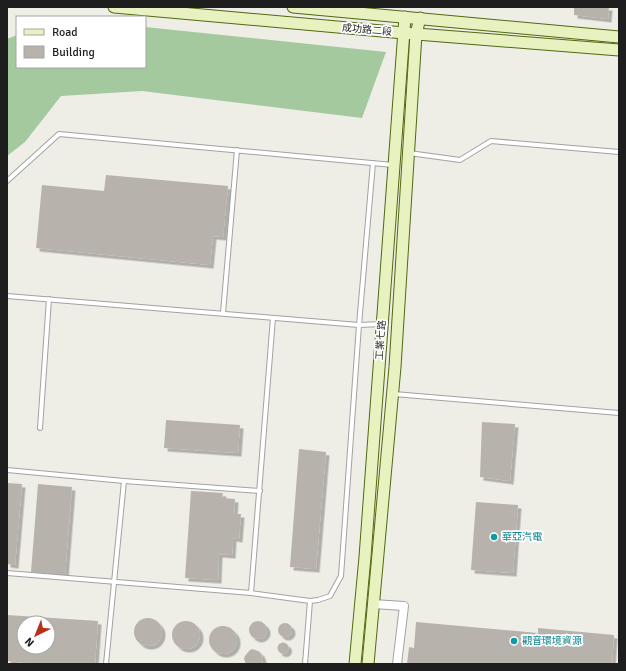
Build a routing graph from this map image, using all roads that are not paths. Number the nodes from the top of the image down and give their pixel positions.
1 (114, 7) edge
2 (293, 7) edge
3 (405, 17) junction
4 (420, 18) junction
5 (404, 33) junction
6 (416, 34) junction
7 (619, 37) edge
8 (619, 50) edge
9 (237, 150) junction
10 (619, 152) edge
11 (408, 153) junction
12 (373, 163) junction
13 (394, 165) junction
14 (7, 181) edge
15 (7, 296) edge
16 (49, 299) junction
17 (223, 314) junction
18 (273, 318) junction
19 (382, 324) junction
20 (358, 325) junction
21 (392, 394) junction
22 (619, 413) edge
23 (40, 428) dead end
24 (7, 470) edge
25 (124, 481) junction
26 (260, 491) junction
27 (7, 574) edge
28 (114, 582) junction
29 (252, 593) junction
30 (310, 601) junction
31 (373, 604) junction
32 (106, 664) edge
33 (305, 664) edge
34 (355, 664) edge
35 (368, 664) edge
36 (397, 664) edge

1 - 5 street, 成功路二段
2 - 3 street, 成功路二段
3 - 4 street, 成功路二段
3 - 5 street, 工業七路
4 - 6 street, 工業七路
4 - 7 street, 成功路二段
5 - 6 street, 成功路二段
5 - 13 street, 工業七路
6 - 8 street, 成功路二段
6 - 11 street, 工業七路
9 - 12 lane
9 - 14 lane
9 - 17 lane
10 - 11 lane
11 - 21 street, 工業七路
12 - 13 lane
12 - 20 lane
13 - 19 street, 工業七路
15 - 16 lane
16 - 17 lane
16 - 23 lane
17 - 18 lane
18 - 20 lane
18 - 26 lane
19 - 20 lane
19 - 34 street, 工業七路
20 - 30 lane
21 - 22 lane
21 - 31 street, 工業七路
24 - 25 lane
25 - 26 lane
25 - 28 lane
26 - 29 lane
27 - 28 lane
28 - 29 lane
28 - 32 lane
29 - 30 lane
30 - 33 lane
31 - 35 street, 工業七路
31 - 36 street

